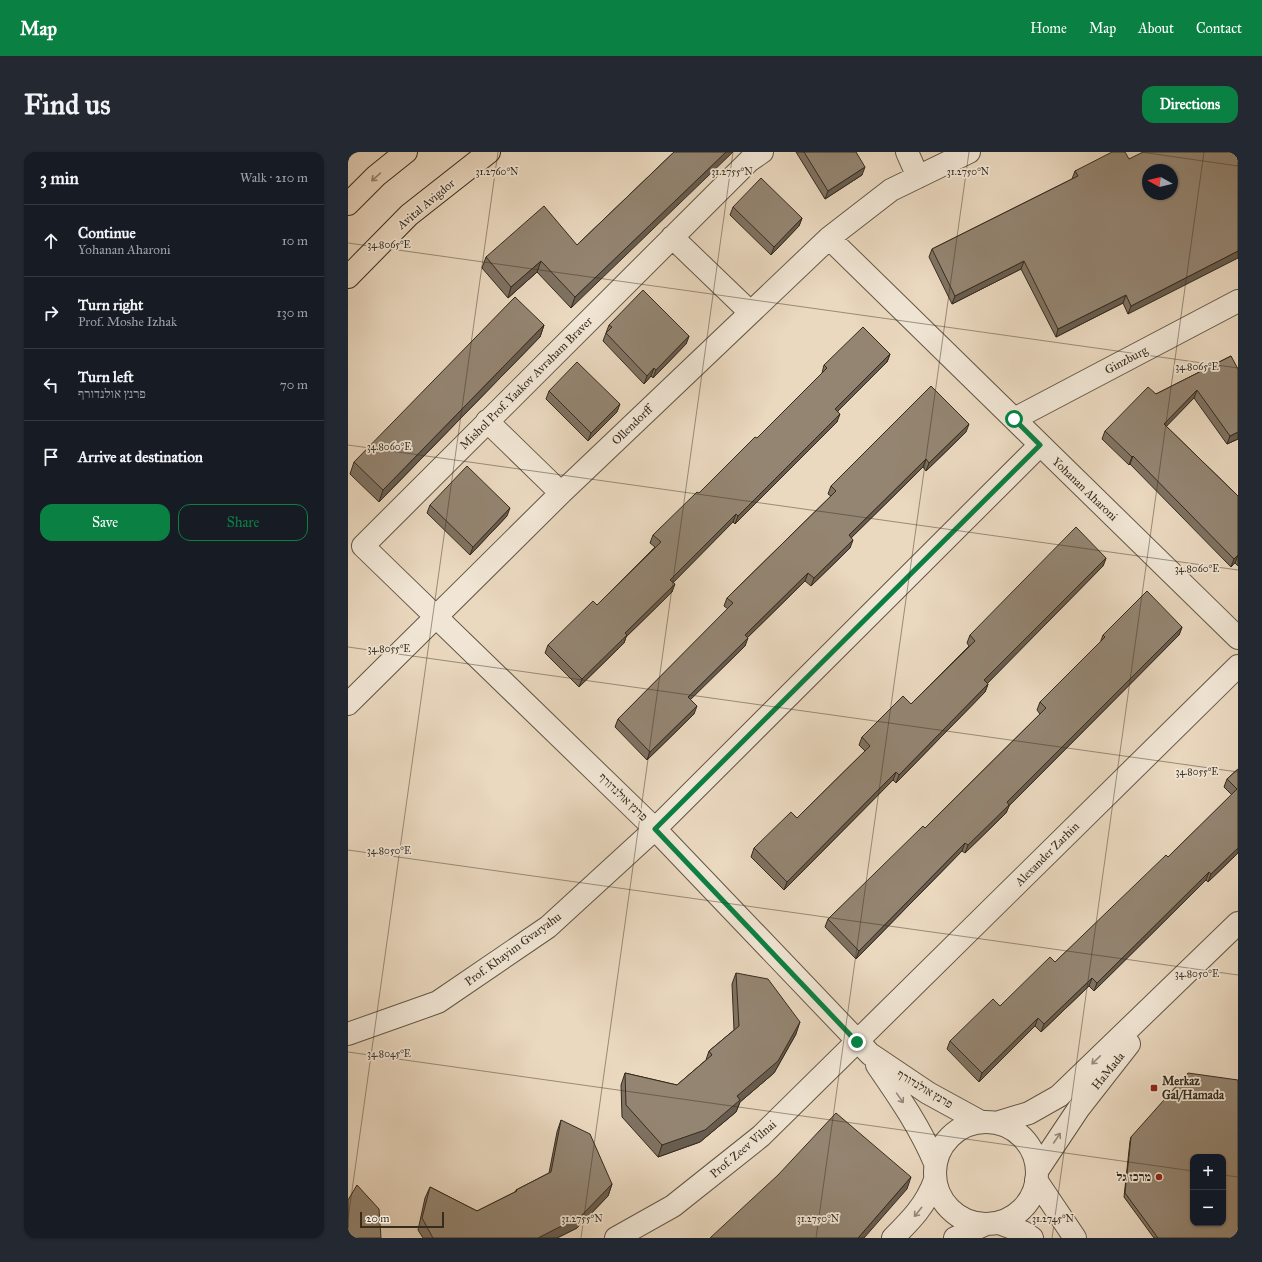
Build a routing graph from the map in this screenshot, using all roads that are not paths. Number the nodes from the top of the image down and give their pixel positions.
1 (406, 152) edge
2 (489, 152) edge
3 (762, 152) edge
4 (907, 152) edge
5 (969, 152) edge
6 (918, 177) junction
7 (348, 204) edge
8 (672, 237) junction
9 (829, 238) junction
10 (348, 277) edge
11 (1238, 301) edge
12 (750, 312) junction
13 (1014, 419) junction
14 (488, 421) junction
15 (1040, 445) junction
16 (561, 493) junction
17 (437, 615) junction
18 (1238, 638) edge
19 (1238, 666) edge
20 (348, 704) edge
21 (655, 829) junction
22 (1238, 923) edge
23 (1185, 975) junction
24 (348, 1034) edge
25 (863, 1048) junction
26 (988, 1122) junction
27 (935, 1172) junction
28 (1037, 1176) junction
29 (991, 1224) junction
30 (616, 1238) edge
31 (893, 1238) edge
32 (955, 1238) edge
33 (1032, 1238) edge
34 (1075, 1238) edge

1 -> 7 main road
2 - 10 main road, Avital Avigdor
3 - 8 street, Mishol Prof. Yaakov Avraham Braver
4 - 6 street
5 - 6 street, Ollendorff
6 - 9 street, Ollendorff
8 - 12 street
8 - 14 street, Mishol Prof. Yaakov Avraham Braver
9 - 12 street, Ollendorff
9 - 13 street, Yohanan Aharoni
11 - 13 street, Ginzburg
12 - 16 street, Ollendorff
13 - 15 street, Yohanan Aharoni
14 - 16 street
14 - 17 street, Mishol Prof. Yaakov Avraham Braver
15 - 18 street, Yohanan Aharoni
15 - 21 street, Prof. Khayim Gvaryahu
16 - 17 street, Ollendorff
17 - 20 street, Ollendorff
17 - 21 street, פרנץ אולנדורף
19 - 25 street, Alexander Zarhin
21 - 24 street, Prof. Khayim Gvaryahu
21 - 25 street, פרנץ אולנדורף
22 - 23 street, HaMada
23 -> 26 street, HaMada
28 -> 23 street, HaMada
25 - 26 street, פרנץ אולנדורף
25 -> 27 street, פרנץ אולנדורף
25 - 30 street, Prof. Zeev Vilnai
26 - 27 street
26 - 28 street
27 - 29 street
27 -> 31 street
28 - 29 street
28 - 34 street
29 - 32 street
29 - 33 street

